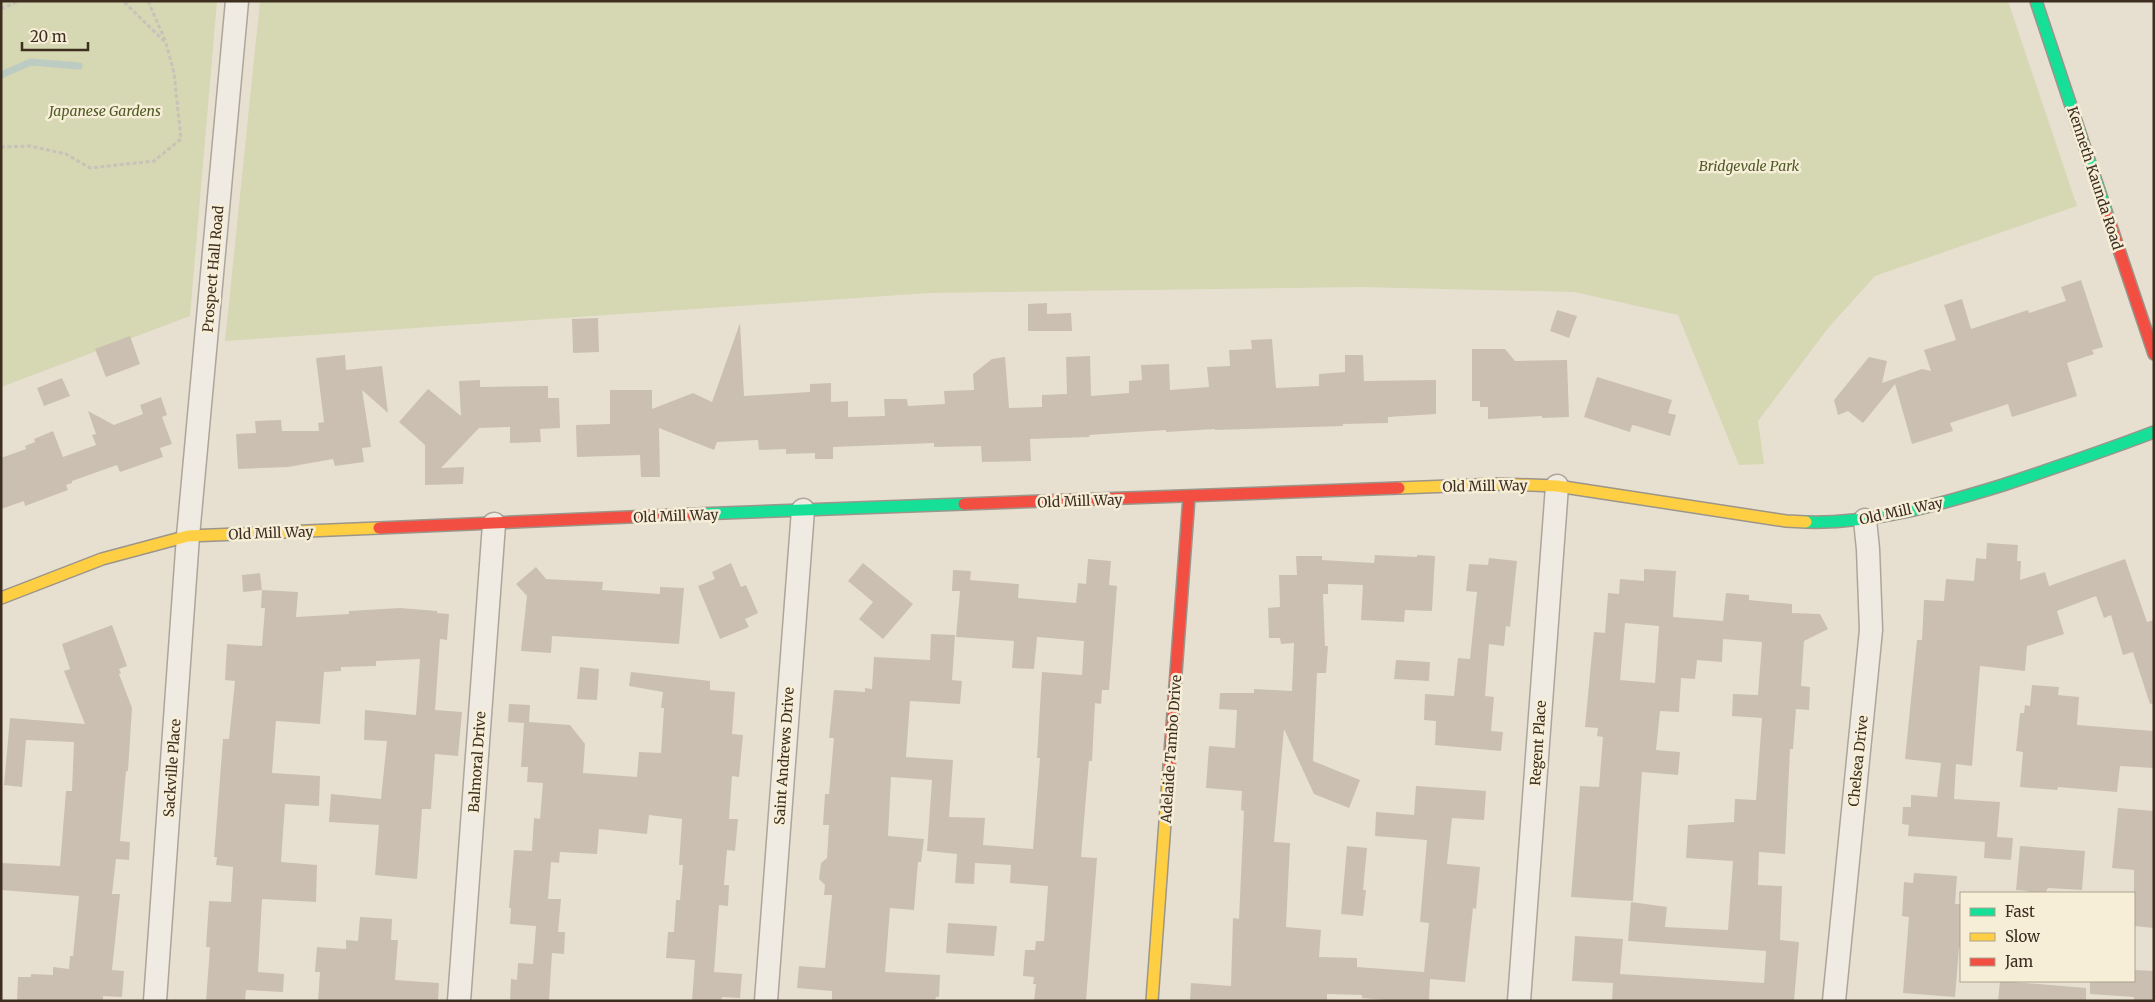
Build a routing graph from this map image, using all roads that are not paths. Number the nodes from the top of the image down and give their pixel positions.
1 (237, 1) edge
2 (2036, 1) edge
3 (2154, 354) edge
4 (2154, 432) edge
5 (1557, 486) junction
6 (1189, 497) junction
7 (802, 510) junction
8 (1865, 520) junction
9 (494, 524) junction
10 (188, 536) junction
11 (1, 598) edge
12 (155, 1001) edge
13 (459, 1001) edge
14 (766, 1001) edge
15 (1152, 1001) edge
16 (1519, 1001) edge
17 (1834, 1001) edge

1 - 10 street, Prospect Hall Road
2 - 3 street, Kenneth Kaunda Road
4 - 8 street, Old Mill Way
5 - 6 street, Old Mill Way
5 - 8 street, Old Mill Way
5 - 16 street, Regent Place
6 - 7 street, Old Mill Way
6 - 15 street, Adelaide Tambo Drive
7 - 9 street, Old Mill Way
7 - 14 street, Saint Andrews Drive
8 - 17 street, Chelsea Drive
9 - 10 street, Old Mill Way
9 - 13 street, Balmoral Drive
10 - 11 street, Old Mill Way
10 - 12 street, Sackville Place

